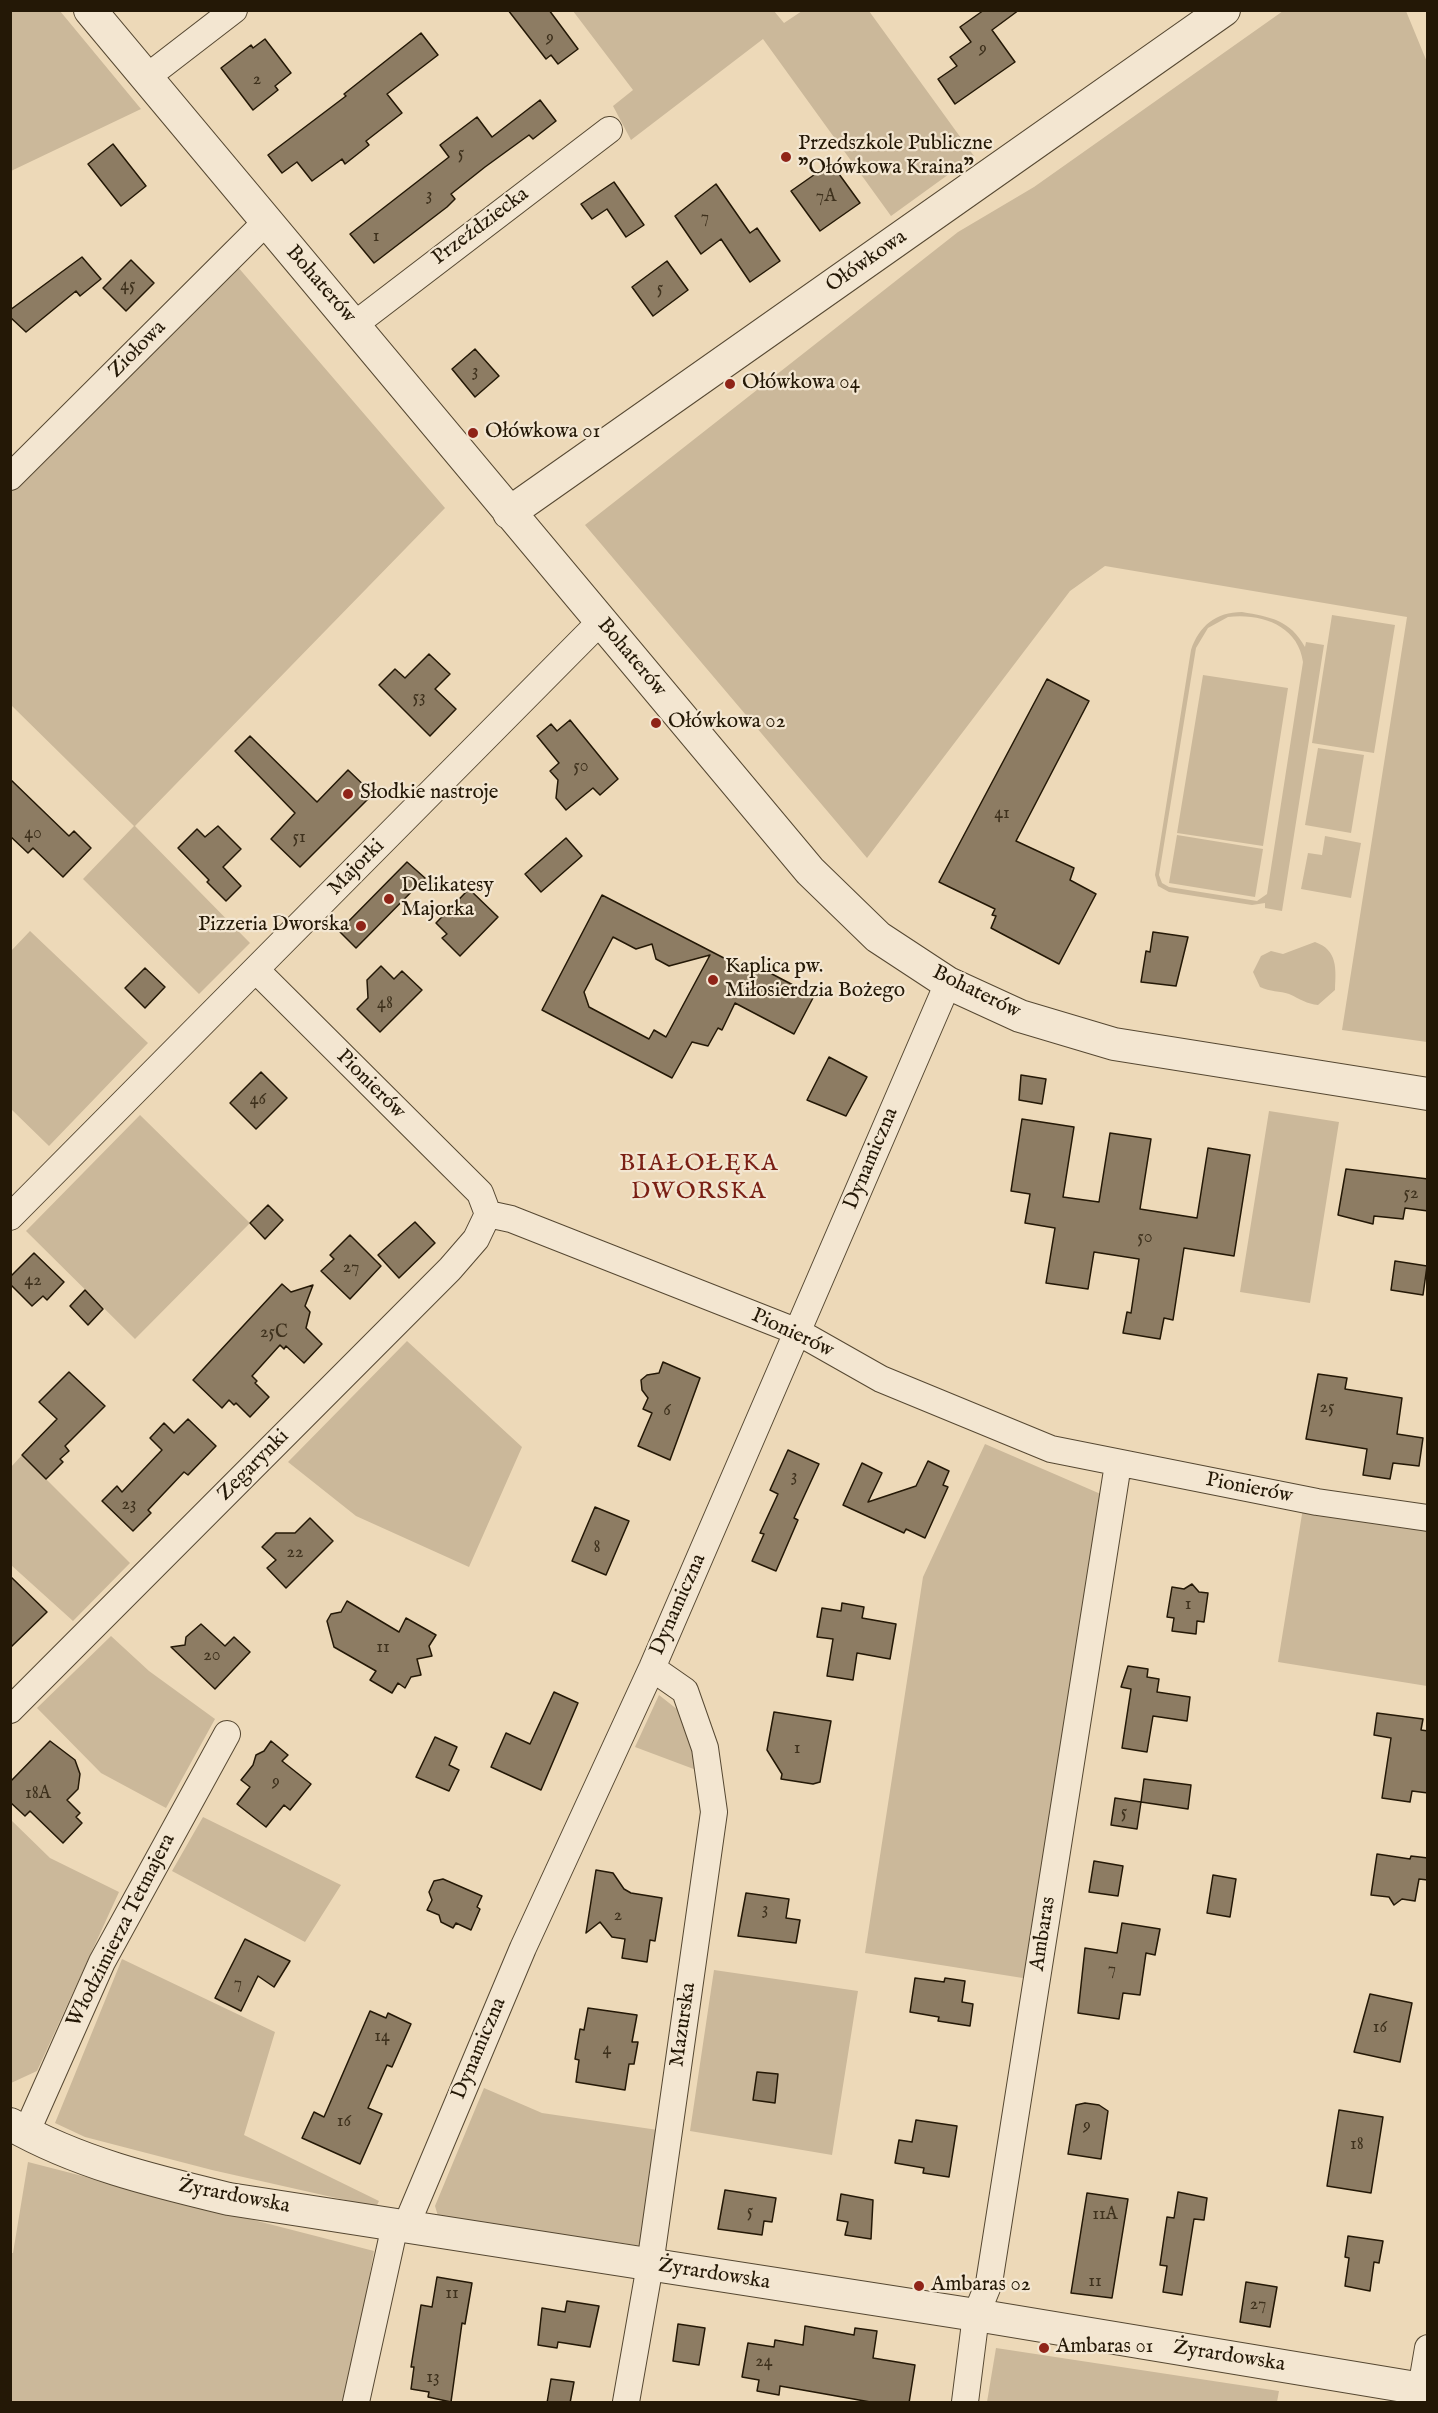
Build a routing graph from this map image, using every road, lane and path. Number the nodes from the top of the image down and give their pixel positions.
1 (90, 10) edge
2 (234, 10) edge
3 (1224, 10) edge
4 (147, 77) junction
5 (609, 130) dead end
6 (266, 222) junction
7 (354, 325) junction
8 (10, 477) edge
9 (509, 513) junction
10 (601, 621) junction
11 (256, 970) junction
12 (948, 983) junction
13 (1428, 1094) edge
14 (488, 1214) junction
15 (10, 1217) edge
16 (798, 1332) junction
17 (1118, 1464) junction
18 (1428, 1518) edge
19 (652, 1668) junction
20 (10, 1710) edge
21 (227, 1734) dead end
22 (18, 2128) edge
23 (400, 2225) junction
24 (650, 2265) junction
25 (976, 2315) junction
26 (1428, 2348) edge
27 (1425, 2389) edge
28 (356, 2403) edge
29 (626, 2403) edge
30 (965, 2403) edge

1 - 4 street, Bohaterów
2 - 4 street
3 - 9 street, Ołówkowa
4 - 6 street, Bohaterów
5 - 7 street, Przeździecka
6 - 7 street, Bohaterów
6 - 8 street, Ziołowa
7 - 9 street, Bohaterów
9 - 10 street, Bohaterów
10 - 11 street, Majorki
10 - 12 street, Bohaterów
11 - 14 street, Pionierów
11 - 15 street, Majorki
12 - 13 street, Bohaterów
12 - 16 street, Dynamiczna
14 - 16 street, Pionierów
14 - 20 street, Zegarynki
16 - 17 street, Pionierów
16 - 19 street, Dynamiczna
17 - 18 street, Pionierów
17 - 25 street, Ambaras
19 - 23 street, Dynamiczna
19 - 24 street, Mazurska
21 - 22 street, Włodzimierza Tetmajera
22 - 23 street, Żyrardowska
23 - 24 street, Żyrardowska
23 - 28 street, Dynamiczna
24 - 25 street, Żyrardowska
24 - 29 street, Mazurska
25 - 27 street, Żyrardowska
25 - 30 street, Ambaras
26 - 27 street

